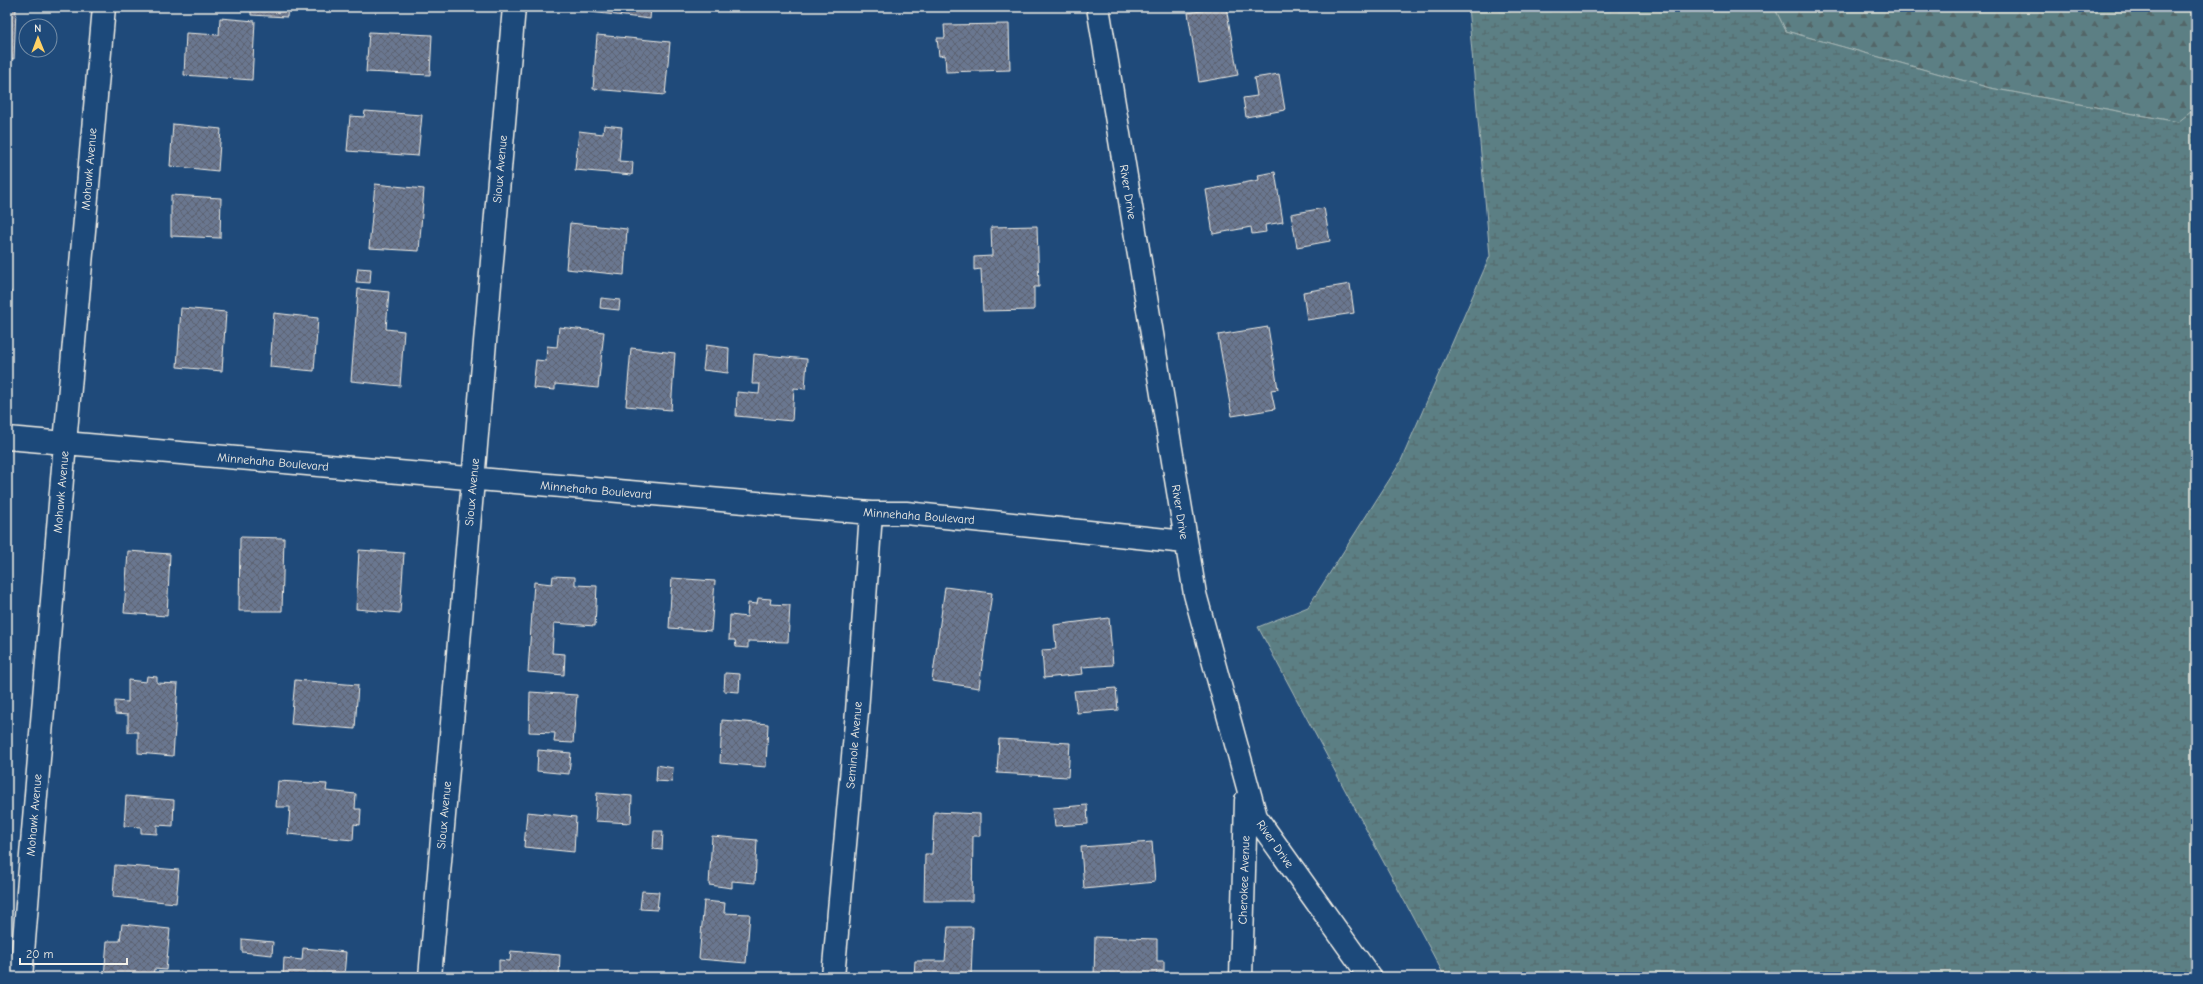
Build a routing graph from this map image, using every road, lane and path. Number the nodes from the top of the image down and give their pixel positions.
1 (104, 7) edge
2 (514, 7) edge
3 (1098, 7) edge
4 (7, 438) edge
5 (65, 443) junction
6 (473, 479) junction
7 (871, 513) junction
8 (1185, 542) junction
9 (1247, 784) junction
10 (21, 977) edge
11 (430, 977) edge
12 (833, 977) edge
13 (1241, 977) edge
14 (1370, 977) edge

1 - 5 street, Mohawk Avenue
2 - 6 street, Sioux Avenue
3 - 8 street, River Drive
4 - 5 street, Minnehaha Boulevard
5 - 6 street, Minnehaha Boulevard
5 - 10 street, Mohawk Avenue
6 - 7 street, Minnehaha Boulevard
6 - 11 street, Sioux Avenue
7 - 8 street, Minnehaha Boulevard
7 - 12 street, Seminole Avenue
8 - 9 street, River Drive
9 - 13 street, Cherokee Avenue
9 - 14 street, River Drive

